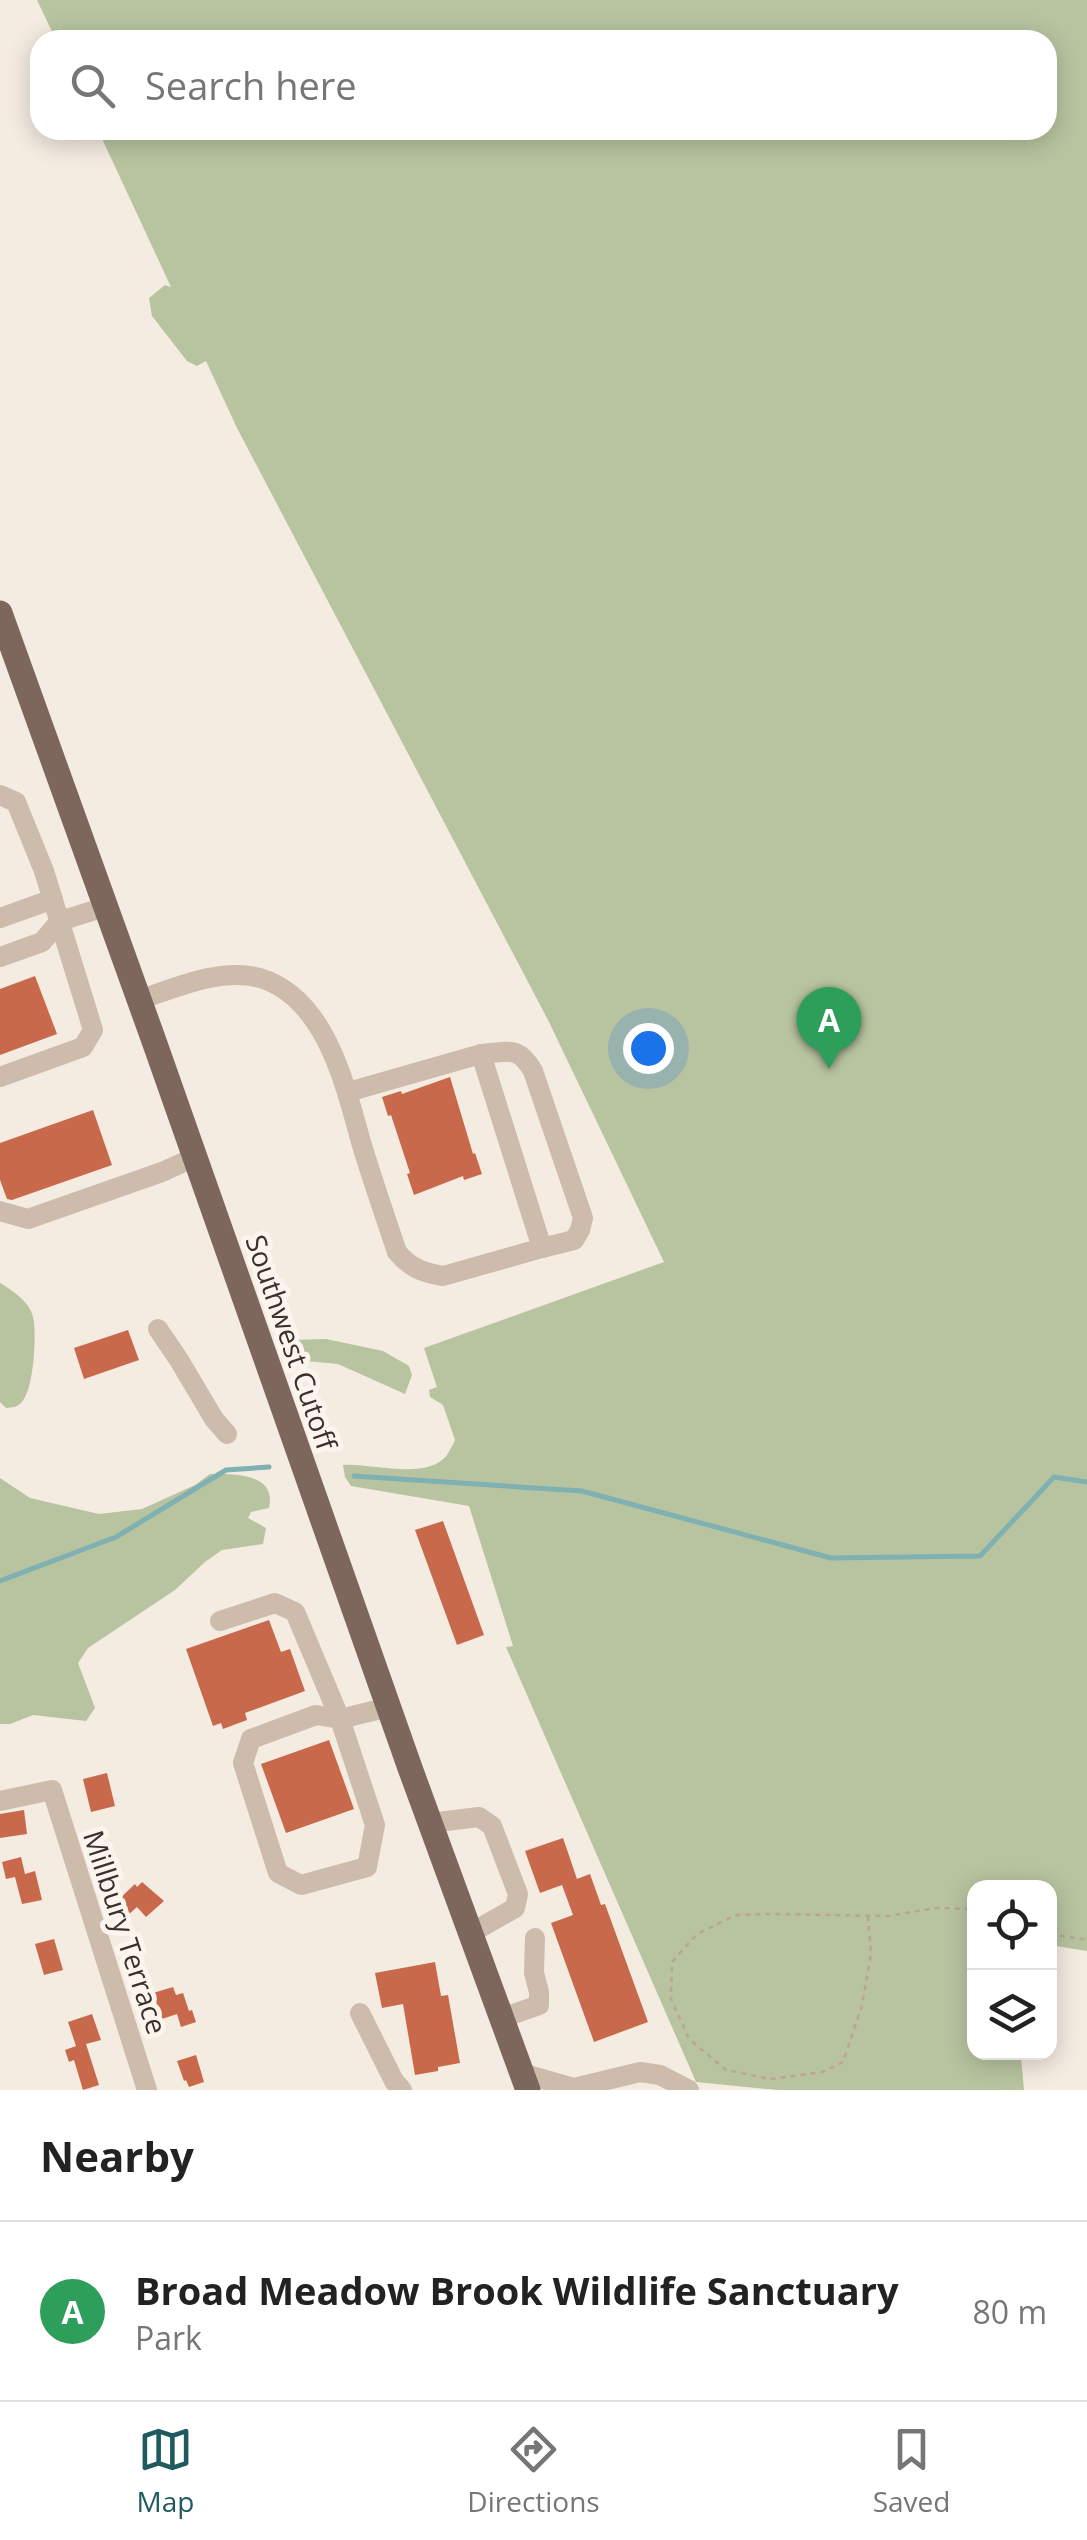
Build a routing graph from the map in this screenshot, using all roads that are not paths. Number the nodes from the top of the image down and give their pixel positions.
1 (0, 613) edge
2 (0, 795) edge
3 (53, 899) junction
4 (105, 906) junction
5 (0, 918) edge
6 (60, 921) junction
7 (0, 957) edge
8 (140, 1000) junction
9 (481, 1054) junction
10 (0, 1077) edge
11 (348, 1092) junction
12 (196, 1157) junction
13 (0, 1211) edge
14 (542, 1248) junction
15 (158, 1329) dead end
16 (227, 1434) dead end
17 (220, 1620) dead end
18 (389, 1707) junction
19 (340, 1718) junction
20 (0, 1801) edge
21 (430, 1823) junction
22 (471, 1933) junction
23 (535, 1938) dead end
24 (360, 2013) dead end
25 (502, 2018) junction
26 (525, 2082) edge
27 (620, 2084) edge
28 (576, 2089) edge
29 (147, 2090) edge
30 (402, 2090) edge
31 (689, 2090) edge

1 - 4 main road, Southwest Cutoff
2 - 3 street
3 - 5 street
3 - 6 street
4 - 6 street
4 - 8 main road, Southwest Cutoff
6 - 7 street
6 - 10 street
8 - 11 street
8 - 12 main road, Southwest Cutoff
9 - 11 street
9 - 14 street
9 - 14 street
11 - 14 street
12 - 13 street
12 - 18 main road, Southwest Cutoff
15 - 16 street
17 - 19 street
18 - 19 street
18 - 21 main road, Southwest Cutoff
19 - 19 street
20 - 29 street, Millbury Terrace
21 - 22 main road, Southwest Cutoff
21 - 22 street
22 - 25 main road, Southwest Cutoff
23 - 25 street
24 - 30 street
25 - 26 main road, Southwest Cutoff
26 - 28 street
27 - 28 street
27 - 31 street

